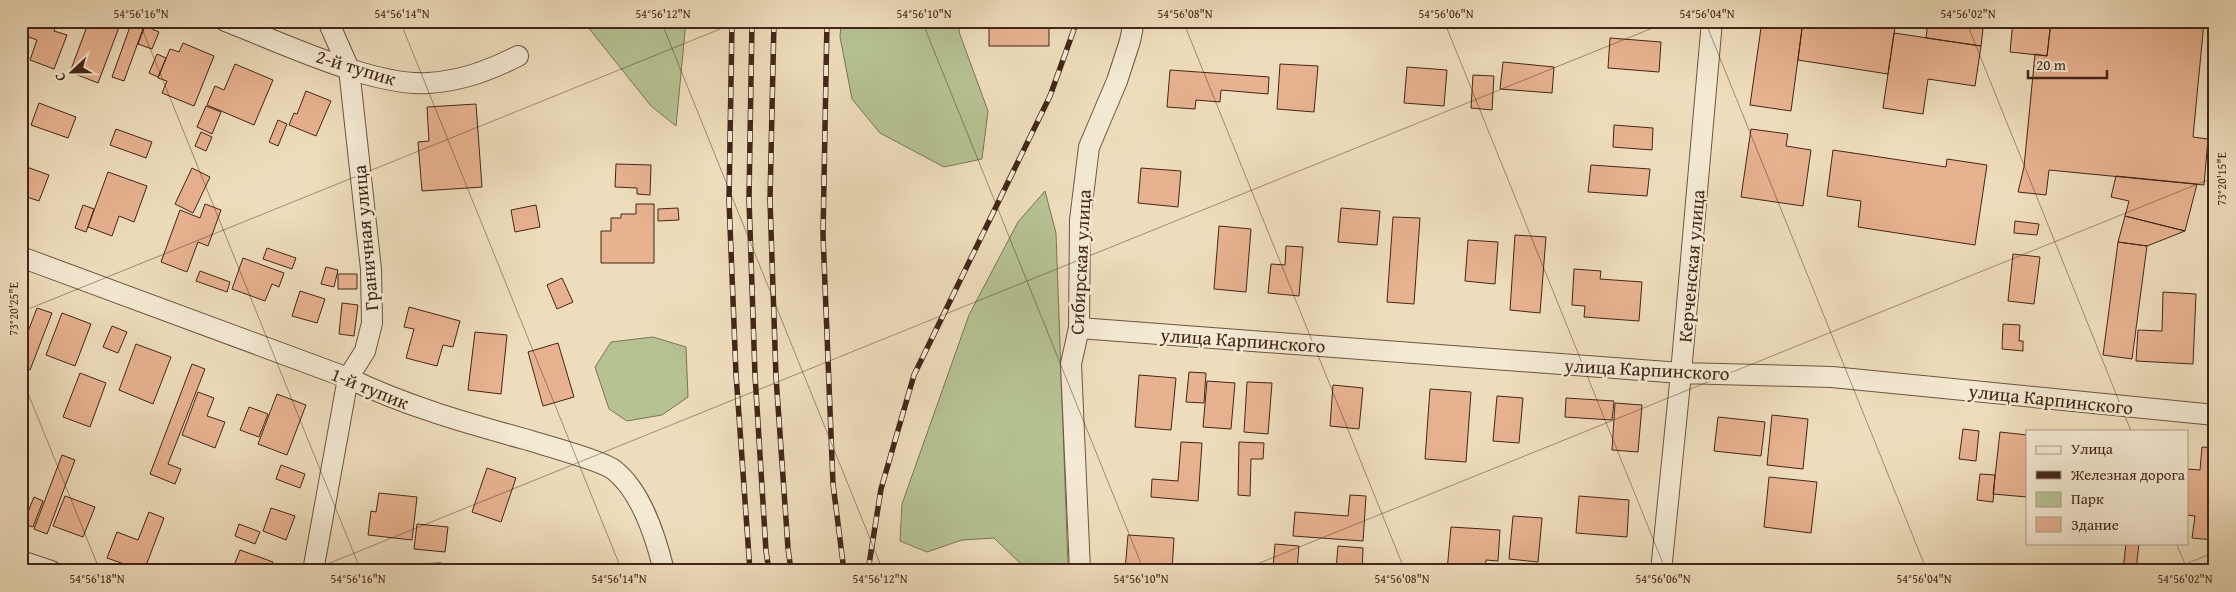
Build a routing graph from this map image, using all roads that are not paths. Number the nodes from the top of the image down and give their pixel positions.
1 (225, 21) edge
2 (328, 21) edge
3 (1134, 21) edge
4 (1712, 21) edge
5 (518, 56) dead end
6 (349, 69) junction
7 (21, 257) edge
8 (1079, 328) junction
9 (1681, 373) junction
10 (348, 378) junction
11 (2215, 415) edge
12 (21, 561) edge
13 (51, 571) edge
14 (313, 571) edge
15 (664, 571) edge
16 (1080, 571) edge
17 (1661, 571) edge

1 - 6 street, 2-й тупик
2 - 6 street, Граничная улица
3 - 8 street, Сибирская улица
4 - 9 street, Керченская улица
5 - 6 street, 2-й тупик
6 - 10 street, Граничная улица
7 - 10 street, 1-й тупик
8 - 9 street, улица Карпинского
8 - 16 street, Сибирская улица
9 - 11 street, улица Карпинского
9 - 17 street, Керченская улица
10 - 14 street, Граничная улица
10 - 15 street, 1-й тупик
12 - 13 street

